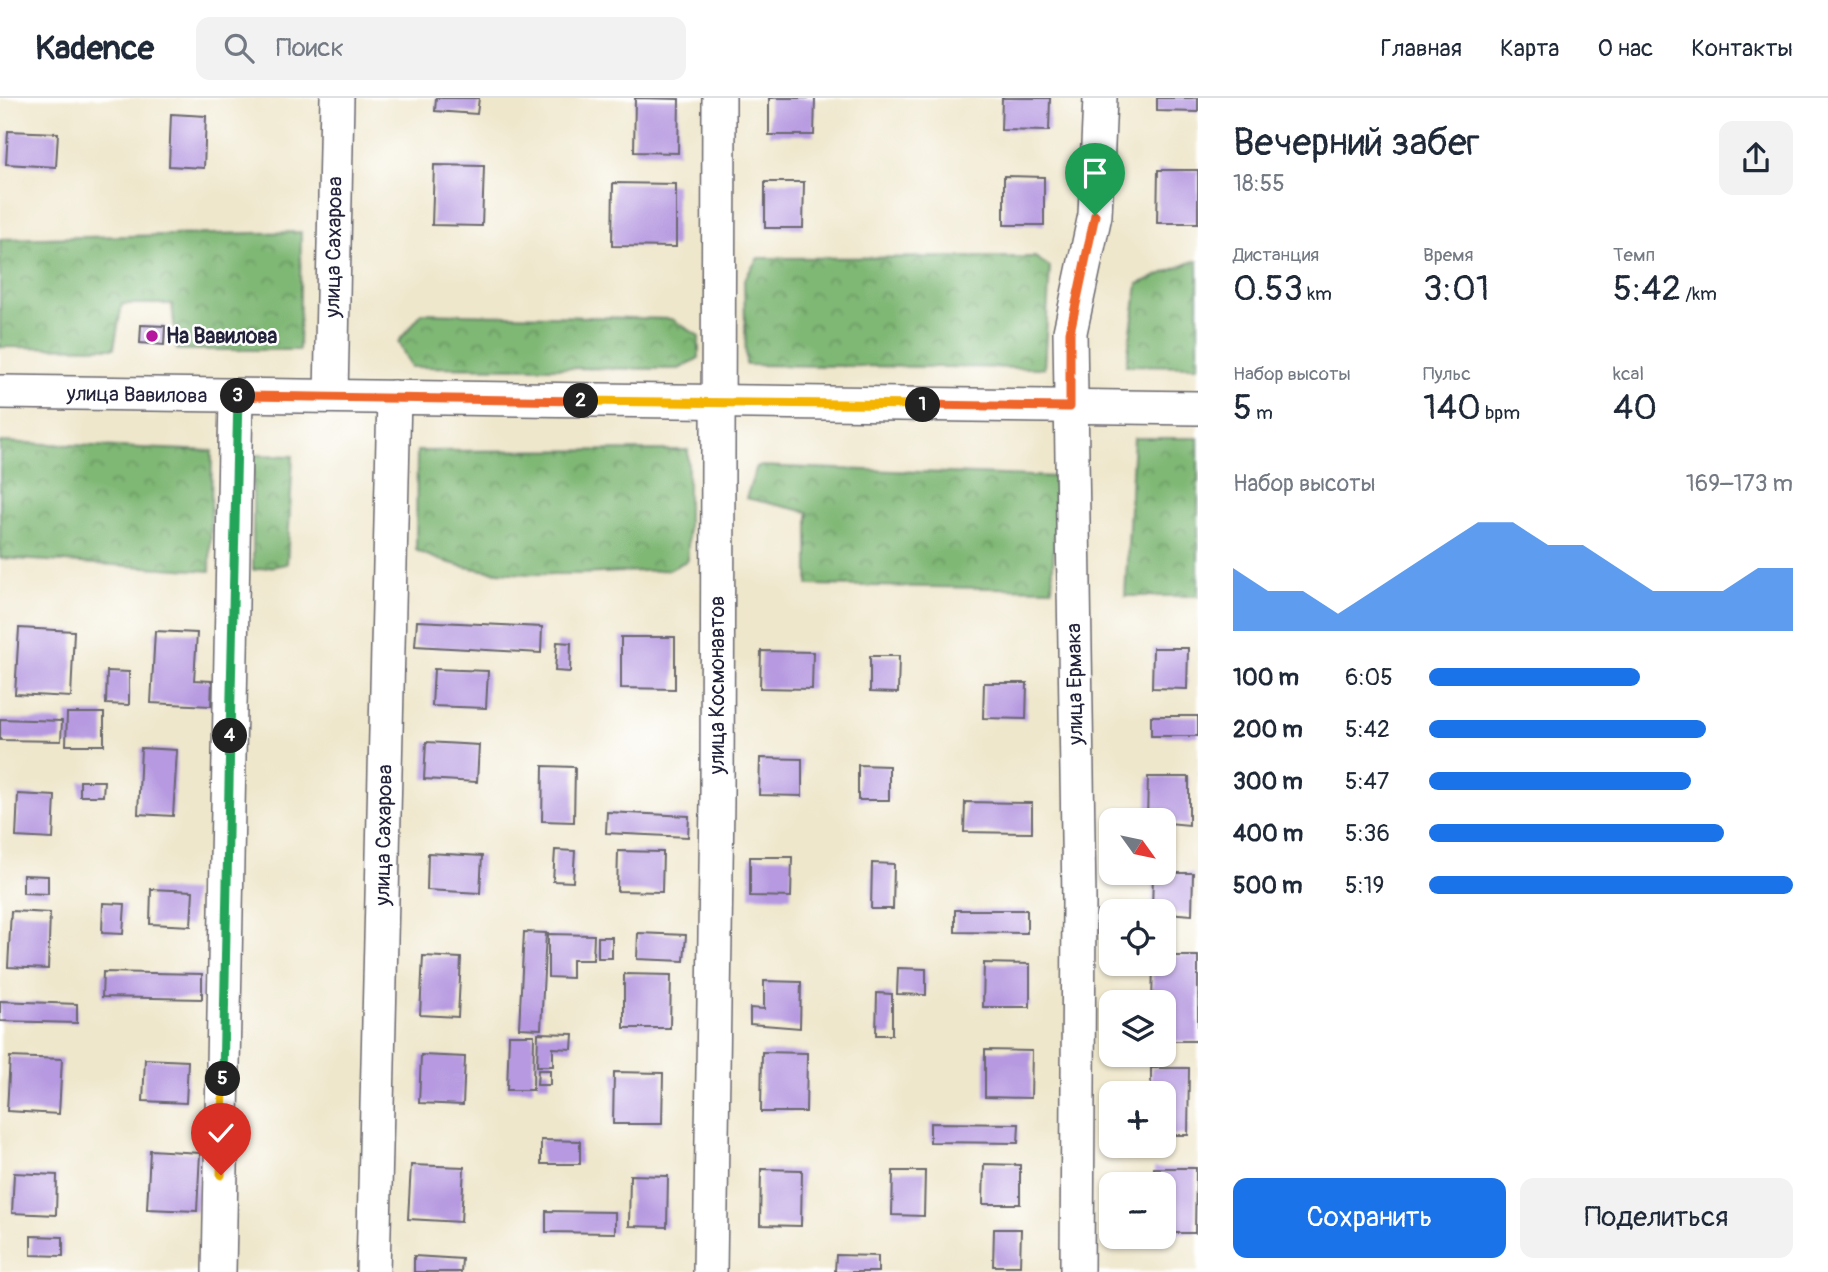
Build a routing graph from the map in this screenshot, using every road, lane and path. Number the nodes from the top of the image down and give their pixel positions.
1 (337, 98) edge
2 (719, 98) edge
3 (1100, 98) edge
4 (0, 392) edge
5 (236, 396) junction
6 (331, 396) junction
7 (394, 397) junction
8 (718, 403) junction
9 (1070, 407) junction
10 (1198, 408) edge
11 (219, 1272) edge
12 (373, 1272) edge
13 (710, 1272) edge
14 (1077, 1272) edge

1 - 6 street, улица Сахарова
2 - 8 street, улица Космонавтов
3 - 9 street, улица Ермака
4 - 5 street, улица Вавилова
5 - 6 street, улица Вавилова
5 - 11 street
6 - 7 street, улица Вавилова
7 - 8 street, улица Вавилова
7 - 12 street, улица Сахарова
8 - 9 street, улица Вавилова
8 - 13 street, улица Космонавтов
9 - 10 street, улица Вавилова
9 - 14 street, улица Ермака

